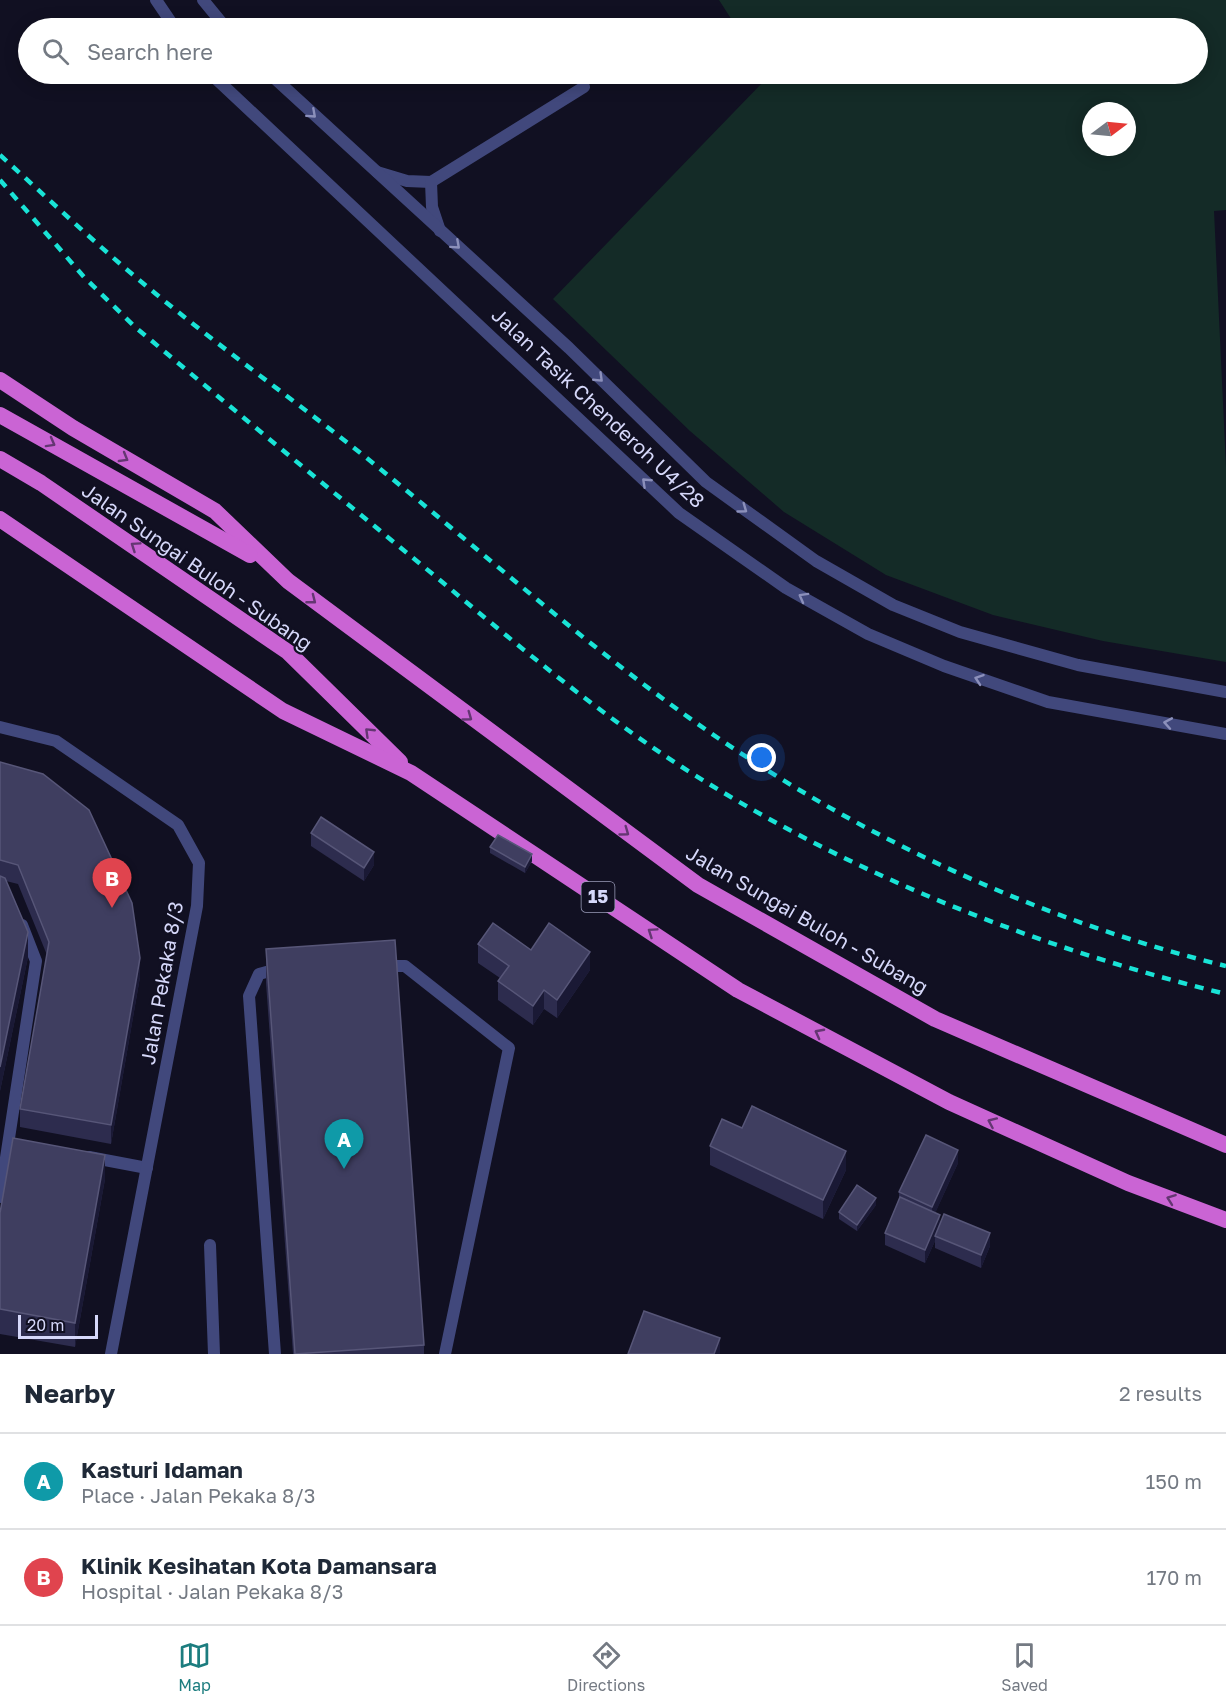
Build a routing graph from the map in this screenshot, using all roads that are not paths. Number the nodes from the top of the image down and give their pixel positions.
1 (156, 0) edge
2 (203, 0) edge
3 (168, 18) edge
4 (218, 18) edge
5 (222, 84) edge
6 (281, 84) edge
7 (584, 87) dead end
8 (375, 171) junction
9 (431, 182) junction
10 (440, 231) junction
11 (0, 380) edge
12 (0, 415) edge
13 (0, 459) edge
14 (0, 519) edge
15 (288, 581) junction
16 (1226, 692) edge
17 (0, 727) edge
18 (1226, 734) edge
19 (411, 773) junction
20 (16, 910) edge
21 (370, 967) edge
22 (289, 968) edge
23 (11, 1141) edge
24 (1226, 1145) edge
25 (79, 1155) edge
26 (147, 1168) junction
27 (0, 1197) edge
28 (1226, 1220) edge
29 (210, 1245) dead end
30 (111, 1354) edge
31 (214, 1354) edge
32 (275, 1354) edge
33 (445, 1354) edge

1 - 3 street
2 - 4 street
18 -> 5 street, Jalan Tasik Chenderoh U4/28
6 -> 8 street, Jalan Tasik Chenderoh U4/28
7 - 9 street
8 - 9 street
8 - 10 street, Jalan Tasik Chenderoh U4/28
9 - 10 street
10 -> 16 street, Jalan Tasik Chenderoh U4/28
11 -> 15 highway, Jalan Sungai Buloh - Subang
12 -> 15 highway, Jalan Sungai Buloh - Subang
19 -> 13 highway, Jalan Sungai Buloh - Subang
14 - 19 highway, Jalan Sungai Buloh - Subang / 15
15 -> 24 highway, Jalan Sungai Buloh - Subang
17 - 26 street, Jalan Pekaka 8/3
28 -> 19 highway, Jalan Sungai Buloh - Subang / 15
20 - 23 street
21 - 33 street
22 - 32 street
23 - 27 street
25 - 26 street
26 - 30 street, Jalan Pekaka 8/3
29 - 31 street

